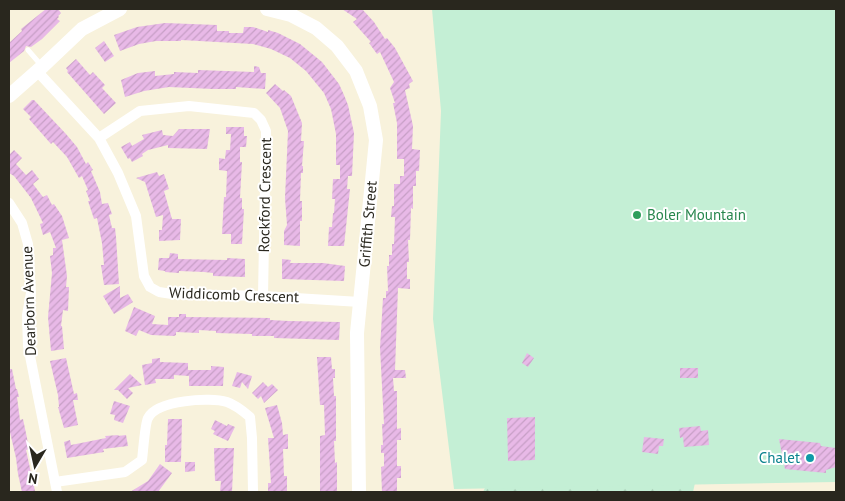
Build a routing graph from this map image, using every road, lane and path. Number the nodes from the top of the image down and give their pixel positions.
1 (120, 9) edge
2 (267, 9) edge
3 (28, 50) dead end
4 (40, 69) junction
5 (9, 96) edge
6 (99, 138) junction
7 (9, 202) edge
8 (263, 296) junction
9 (360, 302) junction
10 (56, 487) edge
11 (253, 492) edge
12 (359, 492) edge

1 - 4 street
2 - 9 street, Griffith Street
3 - 4 lane
4 - 5 street
4 - 6 street, Widdicomb Crescent
6 - 8 street, Widdicomb Crescent
6 - 8 street, Rockford Crescent
7 - 10 street, Dearborn Avenue
8 - 9 street, Widdicomb Crescent
9 - 12 street, Griffith Street
10 - 11 street

